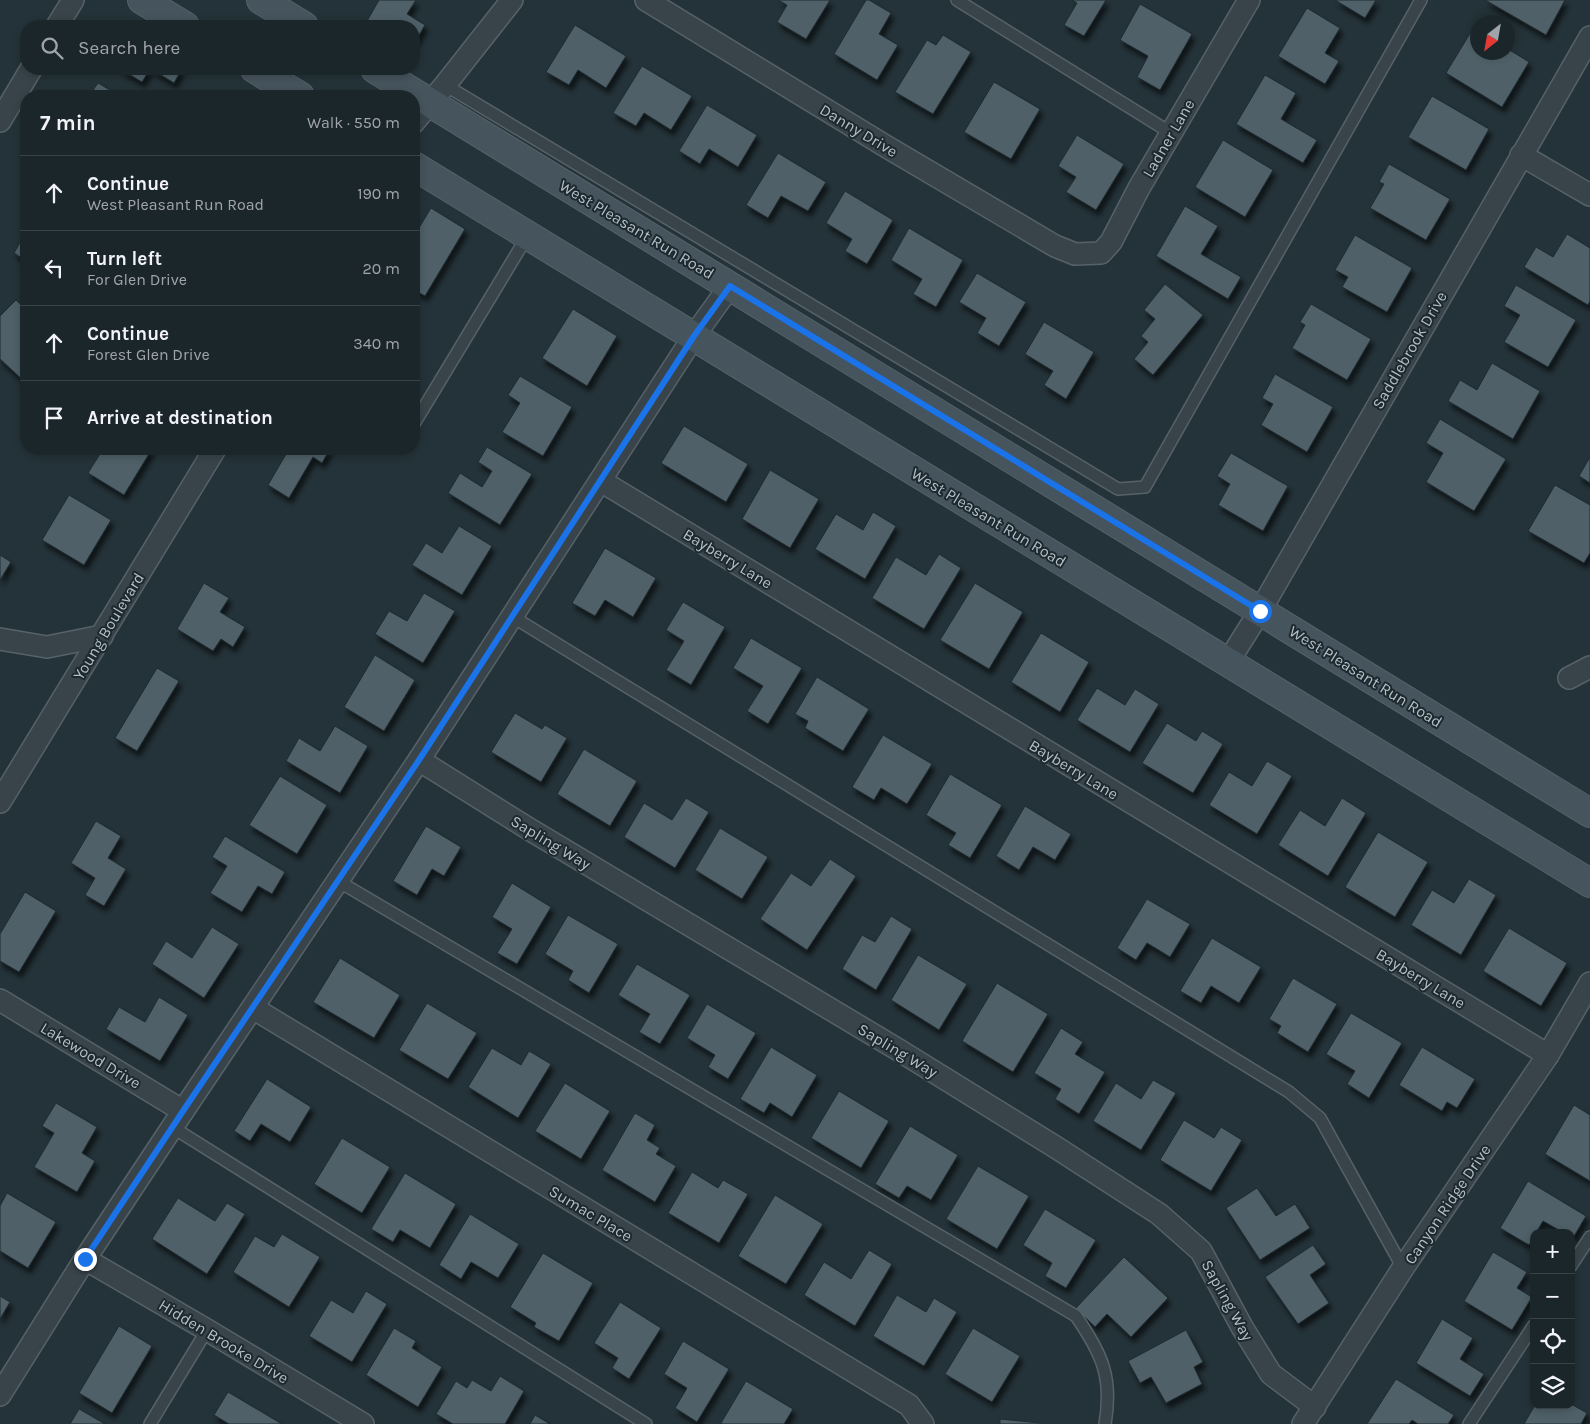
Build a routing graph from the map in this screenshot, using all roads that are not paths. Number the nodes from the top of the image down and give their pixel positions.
1 (73, 0) edge
2 (142, 0) edge
3 (261, 0) edge
4 (512, 0) edge
5 (646, 0) edge
6 (957, 0) edge
7 (1249, 0) edge
8 (1421, 0) edge
9 (61, 20) edge
10 (175, 20) edge
11 (294, 20) edge
12 (1590, 37) edge
13 (28, 75) edge
14 (265, 75) edge
15 (384, 75) edge
16 (290, 90) edge
17 (409, 90) edge
18 (430, 103) edge
19 (0, 121) edge
20 (1171, 133) junction
21 (1521, 155) junction
22 (420, 170) edge
23 (1590, 195) edge
24 (528, 235) junction
25 (1075, 254) joint
26 (730, 286) junction
27 (694, 336) junction
28 (420, 414) edge
29 (211, 455) edge
30 (601, 481) junction
31 (1260, 611) junction
32 (513, 617) junction
33 (102, 636) junction
34 (0, 639) edge
35 (1228, 662) junction
36 (1590, 667) edge
37 (1569, 678) dead end
38 (419, 760) junction
39 (0, 802) edge
40 (1590, 813) edge
41 (338, 881) junction
42 (1590, 883) edge
43 (1590, 983) edge
44 (0, 1000) edge
45 (253, 1008) junction
46 (1548, 1055) junction
47 (178, 1119) junction
48 (1590, 1237) edge
49 (85, 1259) junction
50 (1575, 1260) edge
51 (1403, 1268) junction
52 (207, 1330) junction
53 (1530, 1331) edge
54 (0, 1395) edge
55 (1309, 1415) edge
56 (337, 1417) edge
57 (150, 1424) edge
58 (363, 1424) edge
59 (646, 1424) edge
60 (924, 1424) edge
61 (1105, 1424) edge
62 (1468, 1424) edge

1 - 9 street
2 - 10 main road
3 - 11 main road
4 - 18 street
5 - 25 street, Danny Drive
6 - 20 lane
7 - 20 street, Ladner Lane
8 - 18 lane
12 - 21 street, Saddlebrook Drive
13 - 19 street
14 - 16 main road
15 - 17 main road, West Pleasant Run Road
18 - 26 main road, West Pleasant Run Road
20 - 25 street, Ladner Lane
21 - 23 street
21 - 31 street, Saddlebrook Drive
22 - 24 main road, West Pleasant Run Road
24 - 27 main road, West Pleasant Run Road
24 - 28 lane
26 - 27 street
26 - 31 main road, West Pleasant Run Road
27 - 30 street
27 - 35 main road, West Pleasant Run Road
29 - 33 street, Young Boulevard
30 - 32 street
30 - 46 street, Bayberry Lane
31 - 35 street, Saddlebrook Drive
31 - 40 main road, West Pleasant Run Road
32 - 38 street
32 - 51 lane
33 - 34 street
33 - 39 street, Young Boulevard
35 - 42 main road, West Pleasant Run Road
36 - 37 street
38 - 41 street
38 - 55 street, Sapling Way
41 - 45 street
41 - 61 lane
43 - 46 street, Canyon Ridge Drive
44 - 47 street, Lakewood Drive
45 - 47 street
45 - 60 street, Sumac Place
46 - 51 street, Canyon Ridge Drive
47 - 49 street
47 - 59 lane
48 - 50 lane
49 - 52 street, Hidden Brooke Drive
49 - 54 street
51 - 55 street, Canyon Ridge Drive
52 - 56 street, Hidden Brooke Drive
52 - 57 lane
53 - 62 lane
56 - 58 street, Hidden Brooke Drive

